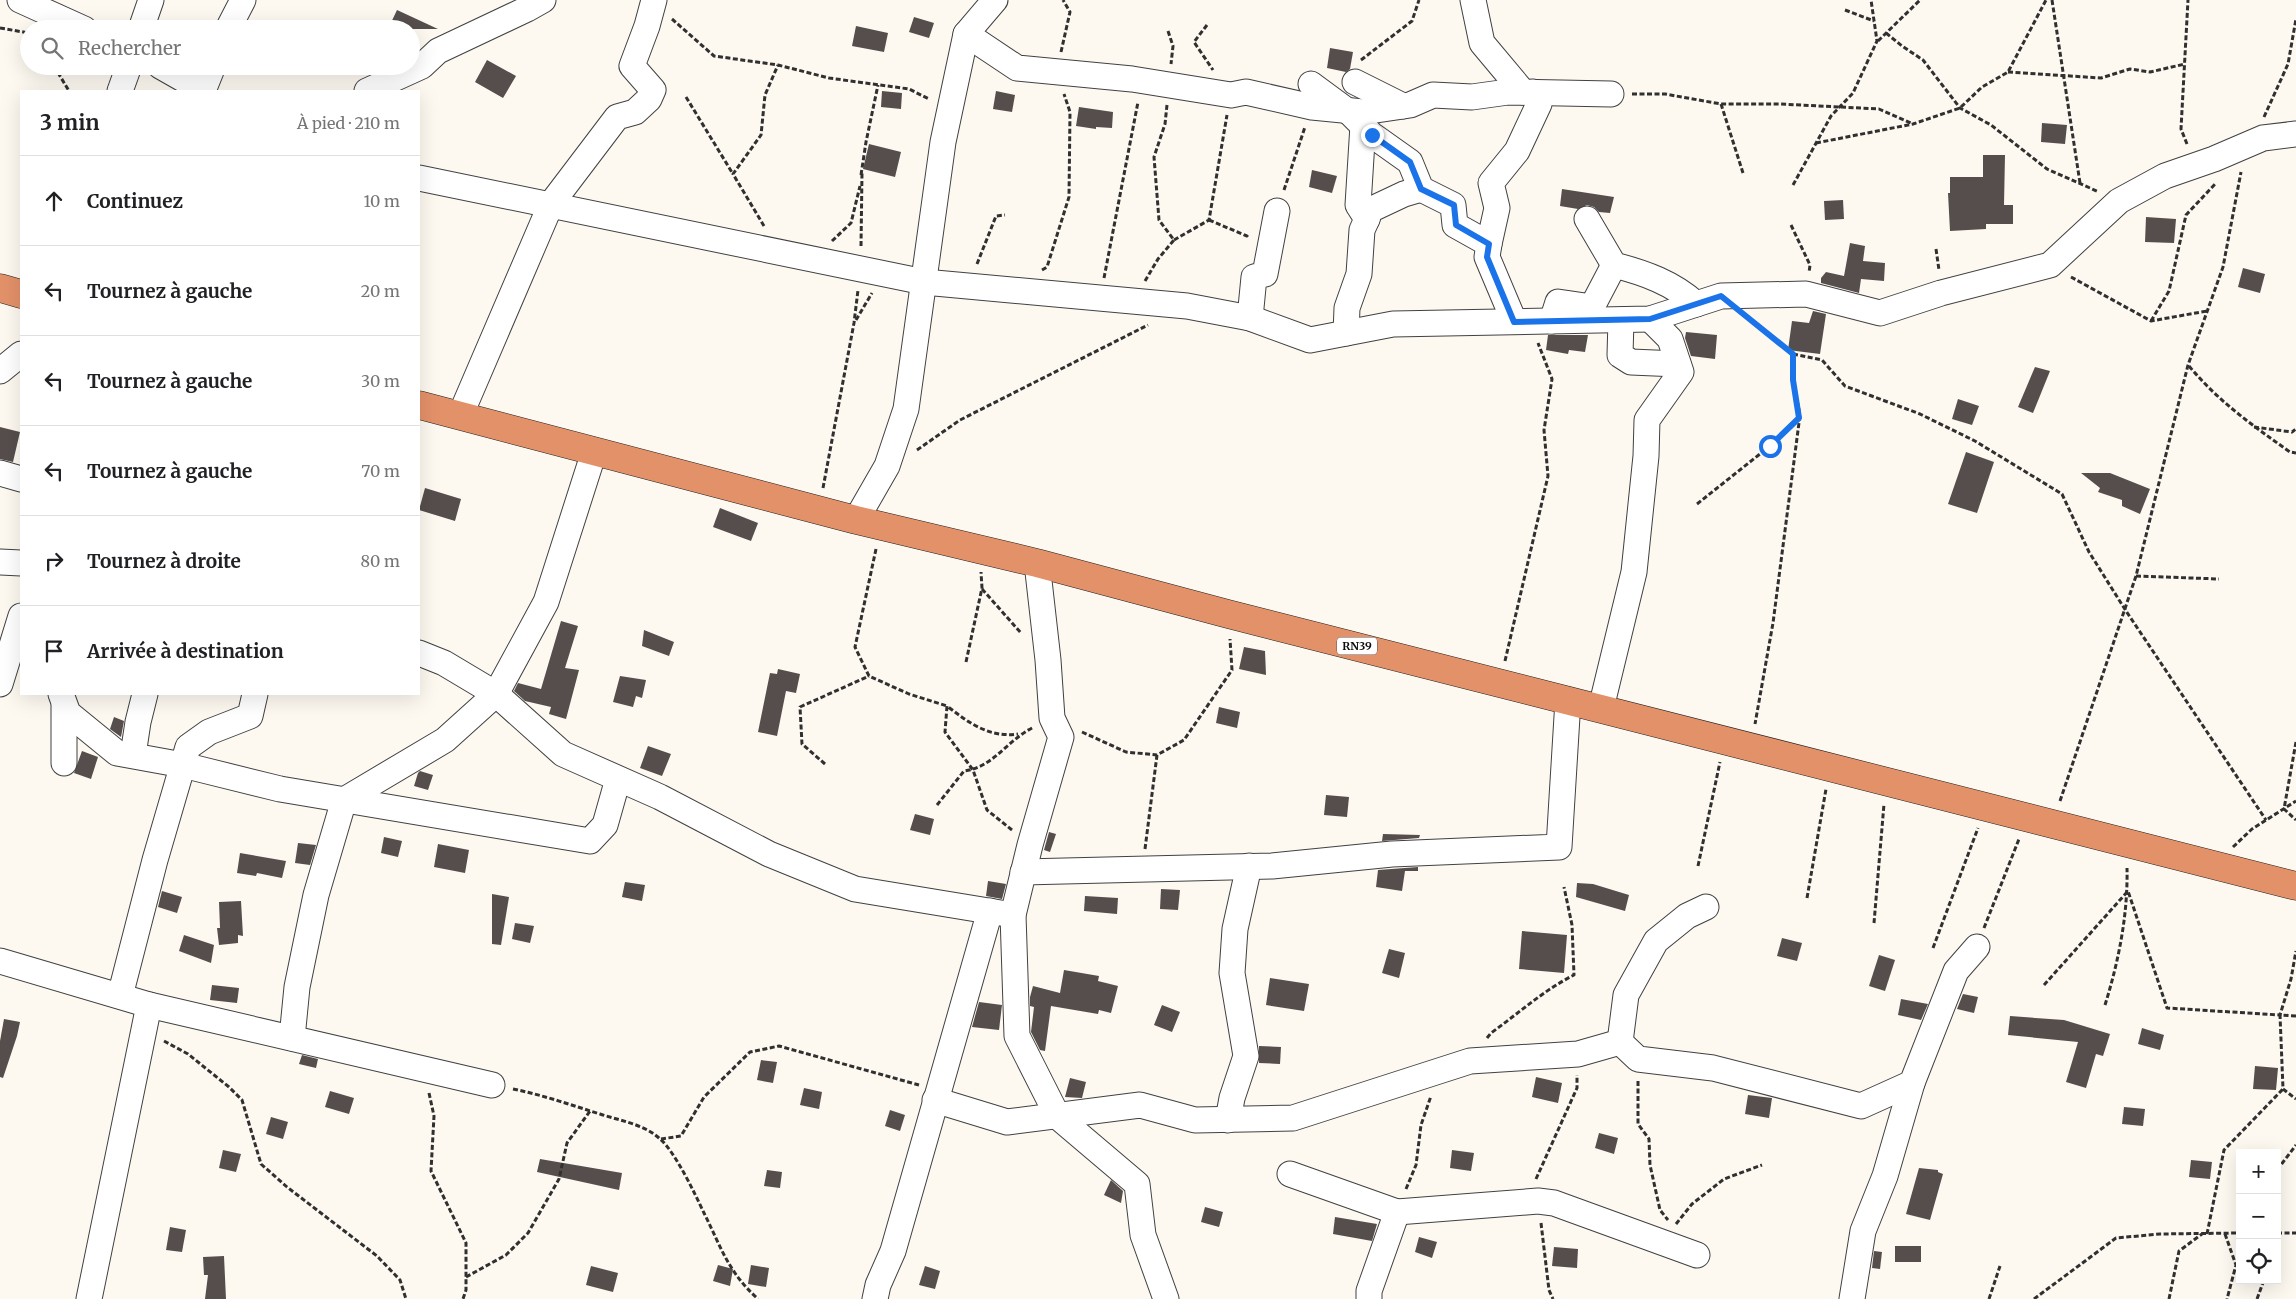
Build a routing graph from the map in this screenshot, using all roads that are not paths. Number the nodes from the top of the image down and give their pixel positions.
1 (20, 0) edge
2 (151, 0) edge
3 (243, 0) edge
4 (542, 0) edge
5 (995, 0) edge
6 (1473, 0) edge
7 (653, 1) edge
8 (64, 20) edge
9 (144, 20) edge
10 (233, 20) edge
11 (966, 34) junction
12 (420, 67) edge
13 (126, 75) edge
14 (175, 75) edge
15 (209, 75) edge
16 (402, 75) edge
17 (1355, 82) road end
18 (1311, 84) dead end
19 (120, 90) edge
20 (201, 90) edge
21 (203, 90) edge
22 (369, 90) edge
23 (1528, 92) junction
24 (1611, 94) road end
25 (1403, 106) junction
26 (1356, 118) junction
27 (2296, 134) edge
28 (420, 178) edge
29 (1421, 189) junction
30 (550, 204) junction
31 (1277, 211) dead end
32 (1367, 220) junction
33 (1587, 220) dead end
34 (1489, 244) junction
35 (1614, 265) junction
36 (924, 282) junction
37 (0, 288) edge
38 (20, 294) edge
39 (1696, 304) junction
40 (1250, 318) junction
41 (1650, 319) junction
42 (1622, 320) junction
43 (1532, 321) junction
44 (1346, 333) junction
45 (20, 355) edge
46 (1678, 364) junction
47 (0, 371) edge
48 (420, 405) edge
49 (460, 416) junction
50 (594, 452) junction
51 (0, 473) edge
52 (20, 479) edge
53 (868, 523) junction
54 (0, 562) edge
55 (20, 563) edge
56 (1036, 563) junction
57 (20, 629) edge
58 (420, 653) edge
59 (0, 684) edge
60 (496, 694) junction
61 (145, 695) edge
62 (255, 695) edge
63 (63, 700) edge
64 (1568, 700) junction
65 (1601, 708) junction
66 (133, 755) junction
67 (64, 763) dead end
68 (183, 765) junction
69 (618, 778) junction
70 (344, 800) junction
71 (1249, 866) junction
72 (1023, 872) junction
73 (2296, 886) edge
74 (1706, 907) dead end
75 (1002, 913) junction
76 (1977, 947) road end
77 (0, 961) edge
78 (120, 996) junction
79 (148, 1005) junction
80 (292, 1038) junction
81 (1620, 1042) junction
82 (1912, 1083) junction
83 (492, 1085) road end
84 (937, 1095) junction
85 (1058, 1117) junction
86 (1228, 1120) junction
87 (1290, 1174) dead end
88 (1397, 1212) junction
89 (1698, 1255) dead end
90 (89, 1299) edge
91 (875, 1299) edge
92 (1166, 1299) edge
93 (1369, 1299) edge
94 (1852, 1299) edge

1 - 8 street
2 - 9 street
3 - 10 street
4 - 12 street
5 - 11 street
6 - 23 street
7 - 30 street
11 - 26 street
11 - 36 street
13 - 19 street
14 - 20 street
15 - 21 street
16 - 22 street
17 - 25 street
18 - 26 street
23 - 24 street
23 - 25 street
23 - 34 street
25 - 26 street
26 - 29 street
26 - 32 street
27 - 39 street
28 - 30 street
29 - 32 street
29 - 34 street
30 - 36 street
30 - 49 street
31 - 40 street
32 - 44 street
33 - 35 street
34 - 43 street
35 - 39 street
35 - 43 street
36 - 40 street
36 - 53 street
37 - 38 highway
39 - 41 street
40 - 44 street
41 - 42 street
41 - 46 street
42 - 43 street
42 - 46 street
43 - 44 street
45 - 47 street
46 - 65 street
48 - 49 highway, RN39
49 - 50 highway, RN39
50 - 53 highway, RN39
50 - 60 street
51 - 52 street
53 - 56 highway, RN39
54 - 55 street
56 - 64 highway, RN39
56 - 72 street
57 - 59 street
58 - 60 street
60 - 69 street
60 - 70 street
61 - 66 street
62 - 68 street
63 - 66 street
63 - 67 street
64 - 65 highway, RN39
64 - 71 street
65 - 73 highway, RN39
66 - 68 street
68 - 70 street
68 - 78 street
69 - 70 street
69 - 75 street
70 - 80 street
71 - 72 street
71 - 86 street
72 - 75 street
74 - 81 street
75 - 84 street
75 - 85 street
76 - 82 street
77 - 78 street
78 - 79 street
79 - 80 street
79 - 90 street
80 - 83 street
81 - 82 street
81 - 86 street
82 - 94 street
84 - 85 street
84 - 91 street
85 - 86 street
85 - 92 street
87 - 88 street
88 - 89 street
88 - 93 street

